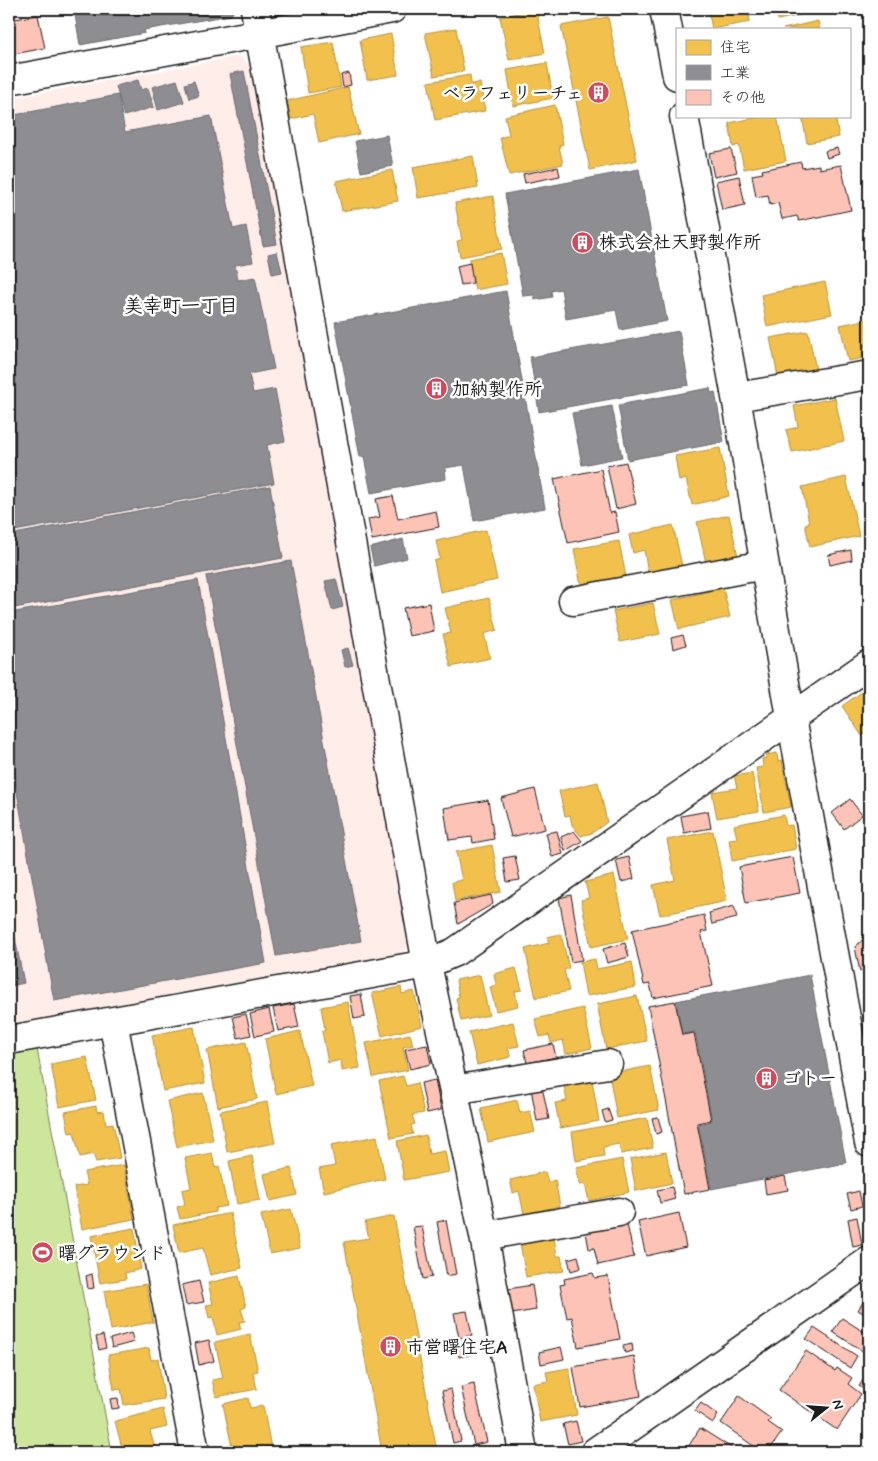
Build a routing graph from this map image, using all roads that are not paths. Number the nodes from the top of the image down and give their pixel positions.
1 (392, 9) edge
2 (664, 9) edge
3 (257, 21) edge
4 (676, 71) edge
5 (9, 80) edge
6 (684, 118) edge
7 (869, 375) edge
8 (736, 397) junction
9 (764, 565) junction
10 (573, 601) dead end
11 (869, 664) edge
12 (791, 718) junction
13 (427, 964) junction
14 (113, 1021) junction
15 (9, 1040) edge
16 (608, 1064) dead end
17 (454, 1090) junction
18 (869, 1143) edge
19 (619, 1212) dead end
20 (484, 1236) junction
21 (869, 1260) edge
22 (196, 1452) edge
23 (523, 1452) edge
24 (595, 1452) edge

1 - 3 street
2 - 4 street
3 - 5 street
3 - 13 street
6 - 8 street
7 - 8 street
8 - 9 street
9 - 10 street
9 - 12 street
11 - 12 street
12 - 13 street
12 - 18 street
13 - 14 street
13 - 17 street
14 - 15 street
14 - 22 street
16 - 17 street
17 - 20 street
19 - 20 street
20 - 23 street
21 - 24 street

